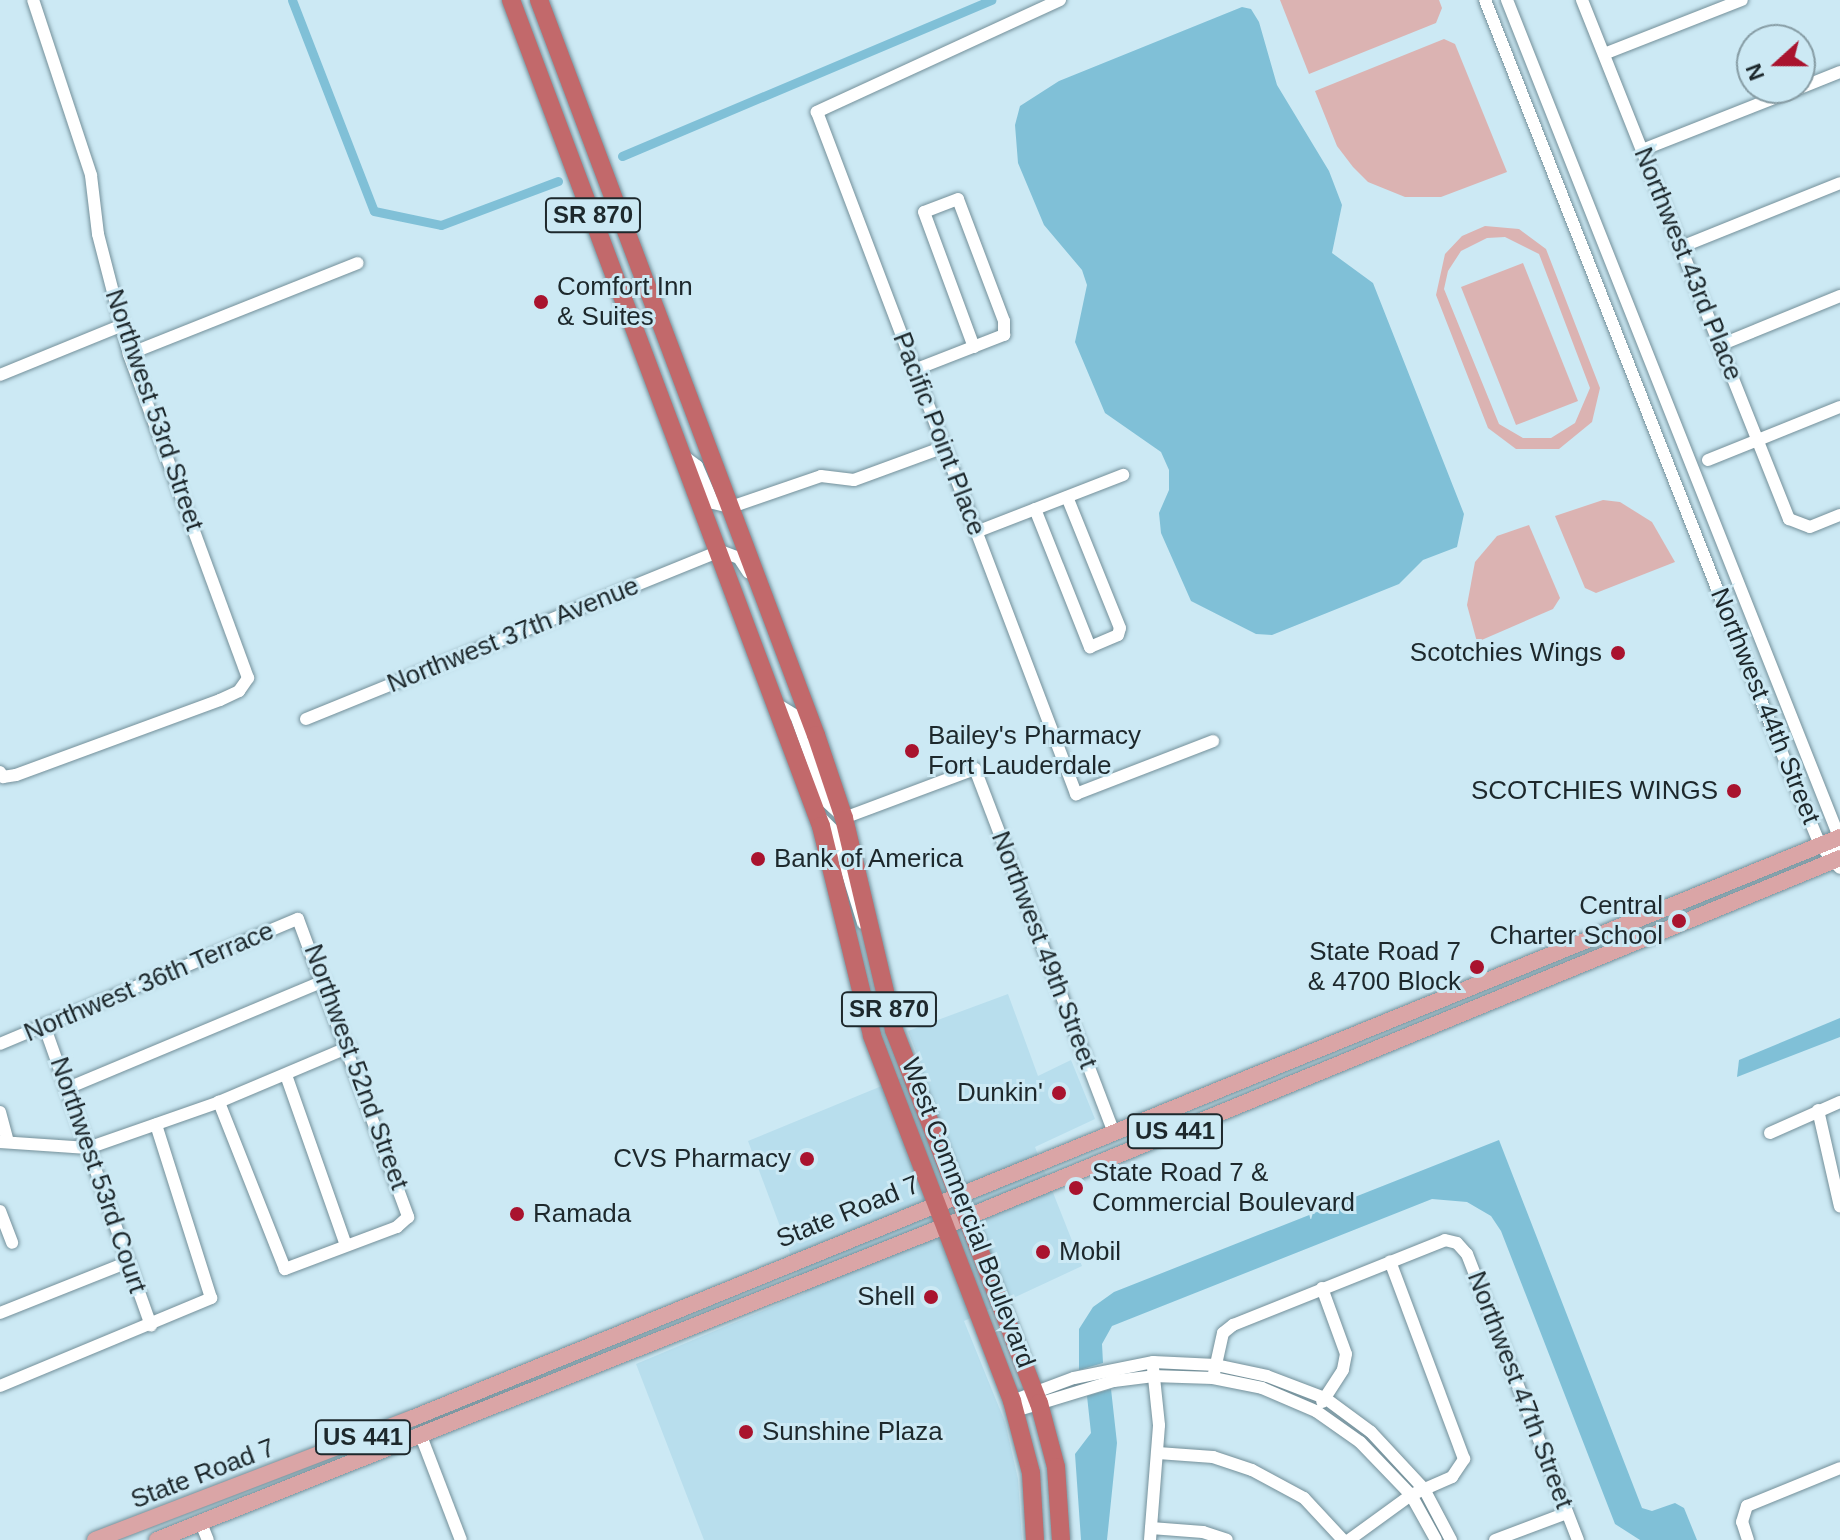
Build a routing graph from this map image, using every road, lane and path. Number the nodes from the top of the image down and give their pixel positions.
1 (33, 0) edge
2 (511, 0) edge
3 (527, 0) edge
4 (539, 0) edge
5 (1060, 0) edge
6 (1485, 0) edge
7 (1507, 0) edge
8 (1582, 0) edge
9 (1742, 0) edge
10 (552, 35) junction
11 (1604, 54) junction
12 (1840, 72) edge
13 (1816, 82) edge
14 (1759, 104) edge
15 (1642, 150) junction
16 (1840, 183) edge
17 (1681, 247) junction
18 (358, 263) dead end
19 (1840, 296) edge
20 (120, 326) junction
21 (1720, 345) junction
22 (974, 347) junction
23 (129, 354) junction
24 (914, 370) junction
25 (0, 375) edge
26 (1840, 407) edge
27 (1758, 441) junction
28 (944, 447) junction
29 (685, 457) junction
30 (1708, 460) dead end
31 (1123, 475) dead end
32 (1067, 497) junction
33 (731, 507) junction
34 (1035, 509) junction
35 (1840, 515) edge
36 (976, 532) junction
37 (720, 551) junction
38 (764, 595) junction
39 (778, 705) junction
40 (306, 719) dead end
41 (1213, 741) dead end
42 (2, 774) edge
43 (816, 814) junction
44 (844, 818) junction
45 (1840, 837) edge
46 (1820, 845) junction
47 (1839, 862) edge
48 (298, 919) joint
49 (870, 923) junction
50 (324, 981) junction
51 (44, 1025) junction
52 (0, 1044) edge
53 (349, 1047) junction
54 (286, 1075) junction
55 (68, 1088) junction
56 (219, 1102) junction
57 (1840, 1102) edge
58 (1818, 1110) junction
59 (0, 1112) edge
60 (156, 1125) junction
61 (1113, 1130) junction
62 (1770, 1133) dead end
63 (4, 1142) edge
64 (88, 1148) junction
65 (956, 1193) junction
66 (933, 1203) junction
67 (1840, 1207) edge
68 (0, 1211) edge
69 (965, 1218) junction
70 (942, 1227) junction
71 (12, 1243) dead end
72 (346, 1245) junction
73 (1390, 1261) junction
74 (128, 1262) junction
75 (1322, 1288) junction
76 (0, 1313) edge
77 (151, 1325) junction
78 (621, 1331) junction
79 (1153, 1362) junction
80 (603, 1364) junction
81 (1215, 1371) junction
82 (1112, 1375) junction
83 (1152, 1376) junction
84 (0, 1386) edge
85 (1037, 1398) junction
86 (1325, 1398) junction
87 (440, 1406) junction
88 (1013, 1406) junction
89 (1316, 1411) junction
90 (413, 1418) junction
91 (421, 1436) junction
92 (388, 1450) junction
93 (1158, 1453) junction
94 (1840, 1468) edge
95 (1424, 1489) junction
96 (1411, 1495) junction
97 (212, 1497) junction
98 (1567, 1513) junction
99 (201, 1523) junction
100 (1151, 1534) edge
101 (95, 1540) edge
102 (157, 1540) edge
103 (208, 1540) edge
104 (461, 1540) edge
105 (1035, 1540) edge
106 (1061, 1540) edge
107 (1227, 1540) edge
108 (1346, 1540) edge
109 (1436, 1540) edge
110 (1451, 1540) edge
111 (1495, 1540) edge
112 (1578, 1540) edge
113 (1748, 1540) edge

1 - 20 street, Northwest 53rd Street
2 - 29 highway, West Commercial Boulevard / SR 870
3 - 10 highway
4 - 10 highway, West Commercial Boulevard / SR 870
5 - 24 street, Pacific Point Place
6 - 46 street, Northwest 44th Street
7 - 45 street, Northwest 44th Street
8 - 11 street, Northwest 43rd Place
9 - 11 street
10 - 33 highway, West Commercial Boulevard / SR 870
11 - 15 street, Northwest 43rd Place
12 - 13 street
14 - 15 street
15 - 17 street, Northwest 43rd Place
16 - 17 street
17 - 21 street, Northwest 43rd Place
18 - 23 street
19 - 21 street
20 - 23 street, Northwest 53rd Street
20 - 25 street
21 - 27 street, Northwest 43rd Place
22 - 22 street
22 - 24 street
23 - 42 street, Northwest 53rd Street
24 - 28 street, Pacific Point Place
26 - 27 street
27 - 30 street
27 - 35 street, Northwest 43rd Place
28 - 33 street
28 - 36 street, Pacific Point Place
29 - 33 street, West Commercial Boulevard
29 - 37 highway, West Commercial Boulevard / SR 870
31 - 32 street
32 - 34 street
32 - 34 street
33 - 38 highway, West Commercial Boulevard / SR 870
34 - 36 street
36 - 41 street, Pacific Point Place
37 - 38 street, West Commercial Boulevard
37 - 39 highway, West Commercial Boulevard / SR 870
37 - 40 street, Northwest 37th Avenue
38 - 44 highway, West Commercial Boulevard / SR 870
39 - 43 highway, West Commercial Boulevard / SR 870
39 - 44 street, West Commercial Boulevard
43 - 49 street, West Commercial Boulevard
43 - 66 highway, West Commercial Boulevard / SR 870
44 - 49 highway, West Commercial Boulevard / SR 870
44 - 61 street, Northwest 49th Street
45 - 46 main road, State Road 7 / US 441
45 - 47 street, Northwest 44th Street
46 - 47 street, Northwest 44th Street
46 - 61 main road, State Road 7 / US 441
47 - 69 main road, State Road 7 / US 441
48 - 50 street, Northwest 52nd Street
48 - 51 street, Northwest 36th Terrace
49 - 65 highway, West Commercial Boulevard / SR 870
50 - 53 street, Northwest 52nd Street
50 - 55 street
51 - 52 street, Northwest 36th Terrace
51 - 55 street, Northwest 53rd Court
53 - 54 street
53 - 72 street, Northwest 52nd Street
54 - 56 street
54 - 72 street
55 - 64 street, Northwest 53rd Court
56 - 60 street
56 - 72 street
57 - 58 street
58 - 62 street
58 - 67 street
59 - 63 street
60 - 64 street
60 - 77 street
61 - 65 main road, State Road 7 / US 441
63 - 64 street
64 - 74 street, Northwest 53rd Court
65 - 66 main road, State Road 7 / US 441
65 - 69 highway, West Commercial Boulevard / SR 870
66 - 70 highway, West Commercial Boulevard / SR 870
66 - 78 main road, State Road 7 / US 441
68 - 71 street
69 - 70 main road, State Road 7 / US 441
69 - 85 highway, West Commercial Boulevard / SR 870
70 - 80 main road, State Road 7 / US 441
70 - 88 highway, West Commercial Boulevard / SR 870
73 - 75 street
73 - 95 street
73 - 98 street, Northwest 47th Street
74 - 76 street
74 - 77 street, Northwest 53rd Court
75 - 81 street
75 - 86 street
77 - 84 street
78 - 80 main road
78 - 87 main road, State Road 7 / US 441
79 - 81 street
79 - 82 street
79 - 83 street
80 - 91 main road, State Road 7 / US 441
81 - 83 street
81 - 86 street
81 - 89 street
82 - 83 street
82 - 85 street
82 - 85 street
83 - 93 street
85 - 88 street
85 - 106 highway, West Commercial Boulevard / SR 870
86 - 89 street
86 - 95 street
87 - 90 main road, State Road 7 / US 441
87 - 91 main road
88 - 105 highway, West Commercial Boulevard / SR 870
89 - 96 street
90 - 92 main road
90 - 97 main road, State Road 7 / US 441
91 - 92 main road, State Road 7 / US 441
91 - 104 street
92 - 99 main road, State Road 7 / US 441
93 - 100 street
93 - 108 street
94 - 113 street
95 - 96 street
95 - 110 street
96 - 108 street
96 - 109 street
97 - 99 main road
97 - 101 main road, State Road 7 / US 441
98 - 111 street
98 - 112 street, Northwest 47th Street
99 - 102 main road, State Road 7 / US 441
99 - 103 street
100 - 107 street

